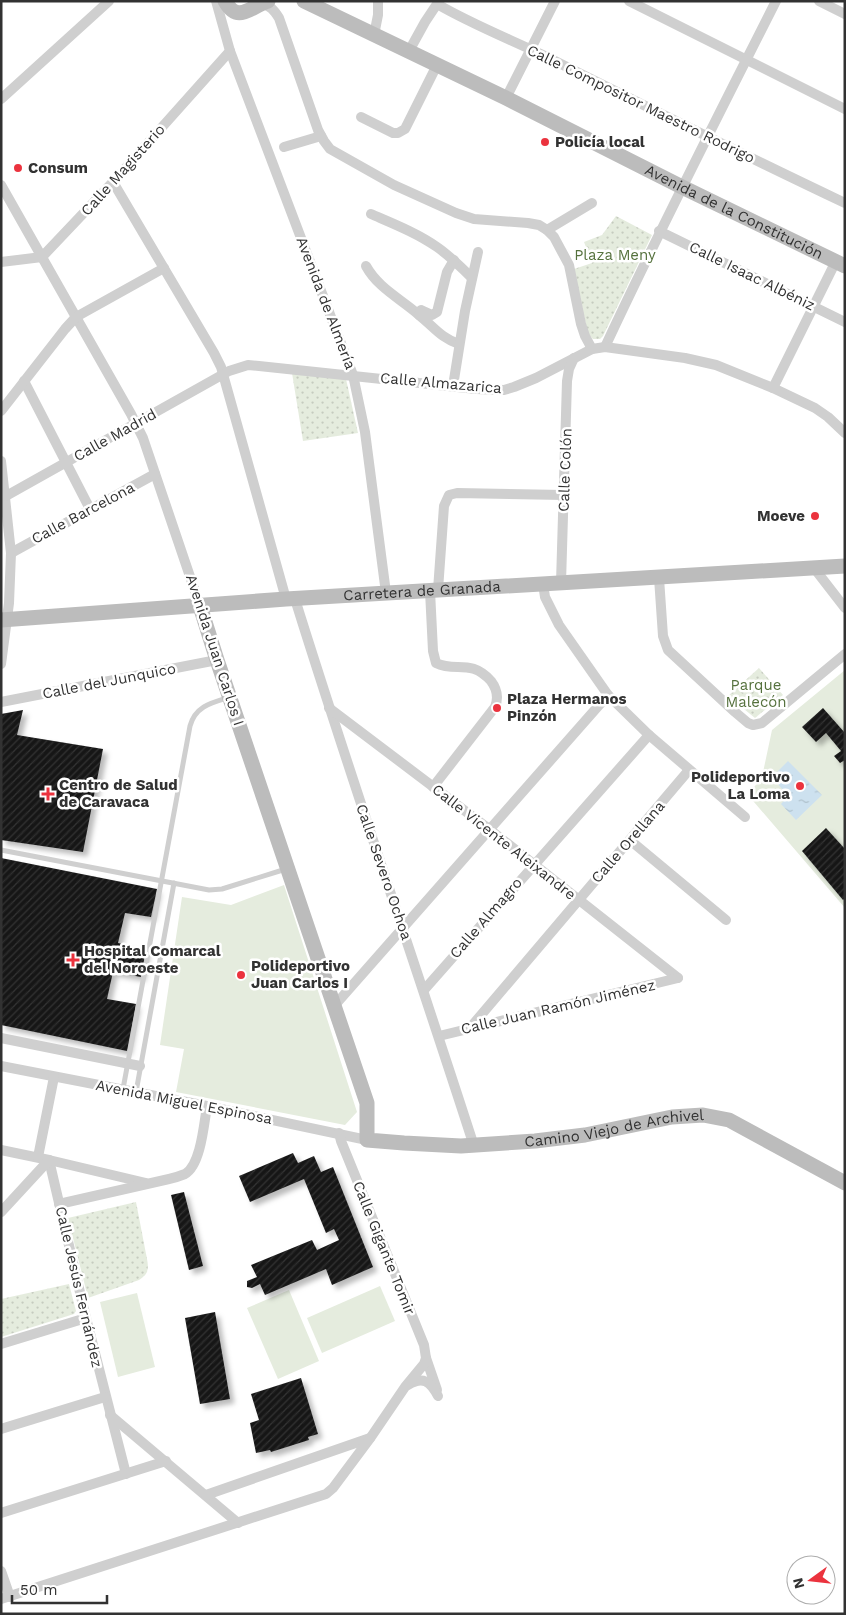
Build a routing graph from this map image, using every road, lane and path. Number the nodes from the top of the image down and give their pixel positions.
1 (108, 1) edge
2 (216, 1) edge
3 (225, 1) edge
4 (378, 1) edge
5 (556, 1) edge
6 (628, 1) edge
7 (776, 1) edge
8 (818, 1) edge
9 (300, 2) edge
10 (261, 3) edge
11 (438, 3) edge
12 (845, 14) edge
13 (221, 20) junction
14 (374, 35) junction
15 (532, 50) junction
16 (230, 51) junction
17 (408, 51) junction
18 (746, 61) junction
19 (437, 65) junction
20 (506, 98) junction
21 (1, 99) edge
22 (845, 110) edge
23 (361, 117) dead end
24 (322, 136) junction
25 (708, 138) junction
26 (284, 147) dead end
27 (113, 182) junction
28 (1, 185) edge
29 (682, 187) junction
30 (592, 203) dead end
31 (845, 203) edge
32 (371, 214) dead end
33 (547, 230) junction
34 (660, 231) junction
35 (478, 252) dead end
36 (42, 257) junction
37 (454, 260) junction
38 (1, 262) edge
39 (840, 263) edge
40 (366, 266) dead end
41 (164, 268) junction
42 (472, 278) junction
43 (814, 306) junction
44 (419, 315) junction
45 (76, 317) junction
46 (845, 322) edge
47 (459, 344) junction
48 (604, 348) junction
49 (592, 349) junction
50 (574, 358) junction
51 (223, 374) junction
52 (353, 375) junction
53 (24, 381) junction
54 (453, 386) junction
55 (773, 388) junction
56 (1, 411) edge
57 (136, 424) junction
58 (845, 433) edge
59 (1, 461) edge
60 (65, 463) junction
61 (156, 474) junction
62 (564, 495) junction
63 (6, 496) junction
64 (90, 509) junction
65 (11, 553) junction
66 (845, 566) edge
67 (814, 568) junction
68 (659, 578) junction
69 (561, 583) junction
70 (543, 584) junction
71 (434, 590) junction
72 (386, 593) junction
73 (290, 599) junction
74 (200, 606) junction
75 (845, 608) edge
76 (5, 620) edge
77 (845, 654) edge
78 (217, 660) junction
79 (1, 664) edge
80 (608, 695) junction
81 (230, 697) junction
82 (1, 702) edge
83 (329, 708) junction
84 (648, 735) junction
85 (690, 770) junction
86 (433, 787) junction
87 (745, 817) dead end
88 (489, 829) junction
89 (631, 841) junction
90 (1, 850) edge
91 (533, 865) junction
92 (288, 868) junction
93 (161, 881) junction
94 (174, 884) junction
95 (578, 900) junction
96 (726, 920) dead end
97 (403, 927) junction
98 (678, 978) joint
99 (424, 990) junction
100 (335, 1005) junction
101 (470, 1028) junction
102 (438, 1036) junction
103 (1, 1038) edge
104 (128, 1063) junction
105 (1, 1066) edge
106 (140, 1066) junction
107 (54, 1077) junction
108 (123, 1089) junction
109 (136, 1092) junction
110 (208, 1106) junction
111 (339, 1133) junction
112 (366, 1140) junction
113 (474, 1146) junction
114 (1, 1150) edge
115 (38, 1158) junction
116 (49, 1160) junction
117 (845, 1183) edge
118 (149, 1184) junction
119 (59, 1204) junction
120 (1, 1212) edge
121 (86, 1318) junction
122 (1, 1344) edge
123 (425, 1361) junction
124 (406, 1387) junction
125 (105, 1397) junction
126 (110, 1415) junction
127 (1, 1429) edge
128 (371, 1437) junction
129 (166, 1461) junction
130 (126, 1474) junction
131 (206, 1495) junction
132 (1, 1513) edge
133 (238, 1523) junction
134 (1, 1571) edge
135 (5, 1598) edge

1 - 21 street
2 - 13 street, Avenida de Almería
3 - 10 street
3 - 13 street
4 - 14 street
5 - 15 street
6 - 18 street
7 - 18 street
8 - 12 street
9 - 14 street, Avenida de la Constitución
10 - 24 street
11 - 15 street, Calle Compositor Maestro Rodrigo
11 - 17 street
13 - 16 street, Avenida de Almería
14 - 17 street, Avenida de la Constitución
15 - 20 street
15 - 25 street, Calle Compositor Maestro Rodrigo
16 - 27 street, Calle Magisterio
16 - 52 street, Avenida de Almería
17 - 19 street, Avenida de la Constitución
18 - 22 street
18 - 25 street
19 - 20 street, Avenida de la Constitución
19 - 23 street
20 - 29 street, Avenida de la Constitución
24 - 26 street
24 - 33 street
25 - 29 street
25 - 31 street, Calle Compositor Maestro Rodrigo
27 - 36 street, Calle Magisterio
27 - 41 street, Calle Severo Ochoa
28 - 36 street, Avenida Juan Carlos I
29 - 34 street
29 - 39 street, Avenida de la Constitución
30 - 33 street
32 - 37 street
33 - 49 street
34 - 43 street, Calle Isaac Albéniz
34 - 48 street
35 - 42 street
36 - 38 street
36 - 45 street, Avenida Juan Carlos I
37 - 42 street
37 - 44 street
39 - 43 street
40 - 44 street
41 - 45 street
41 - 51 street, Calle Severo Ochoa
42 - 47 street
43 - 46 street, Calle Isaac Albéniz
43 - 55 street
44 - 47 street
45 - 53 street
45 - 57 street, Avenida Juan Carlos I
47 - 54 street
48 - 49 street
48 - 55 street
49 - 50 street, Calle Almazarica
50 - 54 street, Calle Almazarica
50 - 62 street, Calle Colón
51 - 52 street, Calle Almazarica
51 - 57 street, Calle Madrid
51 - 73 street, Calle Severo Ochoa
52 - 54 street, Calle Almazarica
52 - 72 street, Avenida de Almería
53 - 56 street
53 - 60 street
55 - 58 street
57 - 60 street, Calle Madrid
57 - 61 street, Avenida Juan Carlos I
59 - 63 street
60 - 63 street, Calle Madrid
60 - 64 street
61 - 64 street, Calle Barcelona
61 - 74 street, Avenida Juan Carlos I
62 - 69 street, Calle Colón
62 - 71 street
63 - 65 street
64 - 65 street, Calle Barcelona
65 - 76 street
66 - 67 street, Carretera de Granada
67 - 68 street, Carretera de Granada
67 - 75 street
68 - 69 street, Carretera de Granada
68 - 77 street
69 - 70 street, Carretera de Granada
70 - 71 street, Carretera de Granada
70 - 80 street
71 - 72 street, Carretera de Granada
71 - 86 street
72 - 73 street, Carretera de Granada
73 - 74 street, Carretera de Granada
73 - 83 street, Calle Severo Ochoa
74 - 76 street, Carretera de Granada
74 - 78 street, Avenida Juan Carlos I
76 - 79 street
78 - 81 street, Avenida Juan Carlos I
78 - 82 street, Calle del Junquico
80 - 84 street
80 - 88 street
81 - 92 street, Avenida Juan Carlos I
81 - 93 lane
83 - 86 street, Calle Vicente Aleixandre
83 - 97 street, Calle Severo Ochoa
84 - 85 street
84 - 91 street, Calle Almagro
85 - 87 street
85 - 89 street, Calle Orellana
86 - 88 street, Calle Vicente Aleixandre
88 - 91 street, Calle Vicente Aleixandre
88 - 97 street
89 - 95 street, Calle Orellana
89 - 96 street
90 - 93 lane
91 - 95 street, Calle Vicente Aleixandre
91 - 99 street, Calle Almagro
92 - 94 lane
92 - 100 street, Avenida Juan Carlos I
93 - 94 lane
93 - 104 lane
94 - 106 lane
95 - 98 street, Calle Vicente Aleixandre
95 - 101 street, Calle Orellana
97 - 99 street, Calle Severo Ochoa
97 - 100 street
98 - 101 street, Calle Juan Ramón Jiménez
99 - 102 street, Calle Severo Ochoa
100 - 112 street, Avenida Juan Carlos I
101 - 102 street, Calle Juan Ramón Jiménez
102 - 113 street, Calle Severo Ochoa
103 - 104 street
104 - 106 street
104 - 108 lane
105 - 107 street, Avenida Miguel Espinosa
106 - 109 lane
107 - 108 street, Avenida Miguel Espinosa
107 - 115 street
108 - 109 street, Avenida Miguel Espinosa
109 - 110 street, Avenida Miguel Espinosa
110 - 111 street, Avenida Miguel Espinosa
110 - 118 street
111 - 112 street, Avenida Miguel Espinosa
111 - 123 street, Calle Gigante Tomir
112 - 113 street, Camino Viejo de Archivel
113 - 117 street, Camino Viejo de Archivel
114 - 115 street
115 - 116 street
116 - 118 street
116 - 119 street, Calle Jesús Fernández
116 - 120 street
118 - 119 street
119 - 121 street, Calle Jesús Fernández
121 - 122 street
121 - 125 street, Calle Jesús Fernández
123 - 124 street
123 - 124 street, Calle Gigante Tomir
124 - 128 street
125 - 126 street, Calle Jesús Fernández
125 - 127 street
126 - 129 street
126 - 130 street, Calle Jesús Fernández
128 - 131 street
128 - 133 street
129 - 130 street
129 - 131 street
130 - 132 street
131 - 133 street
133 - 135 street
134 - 135 street

